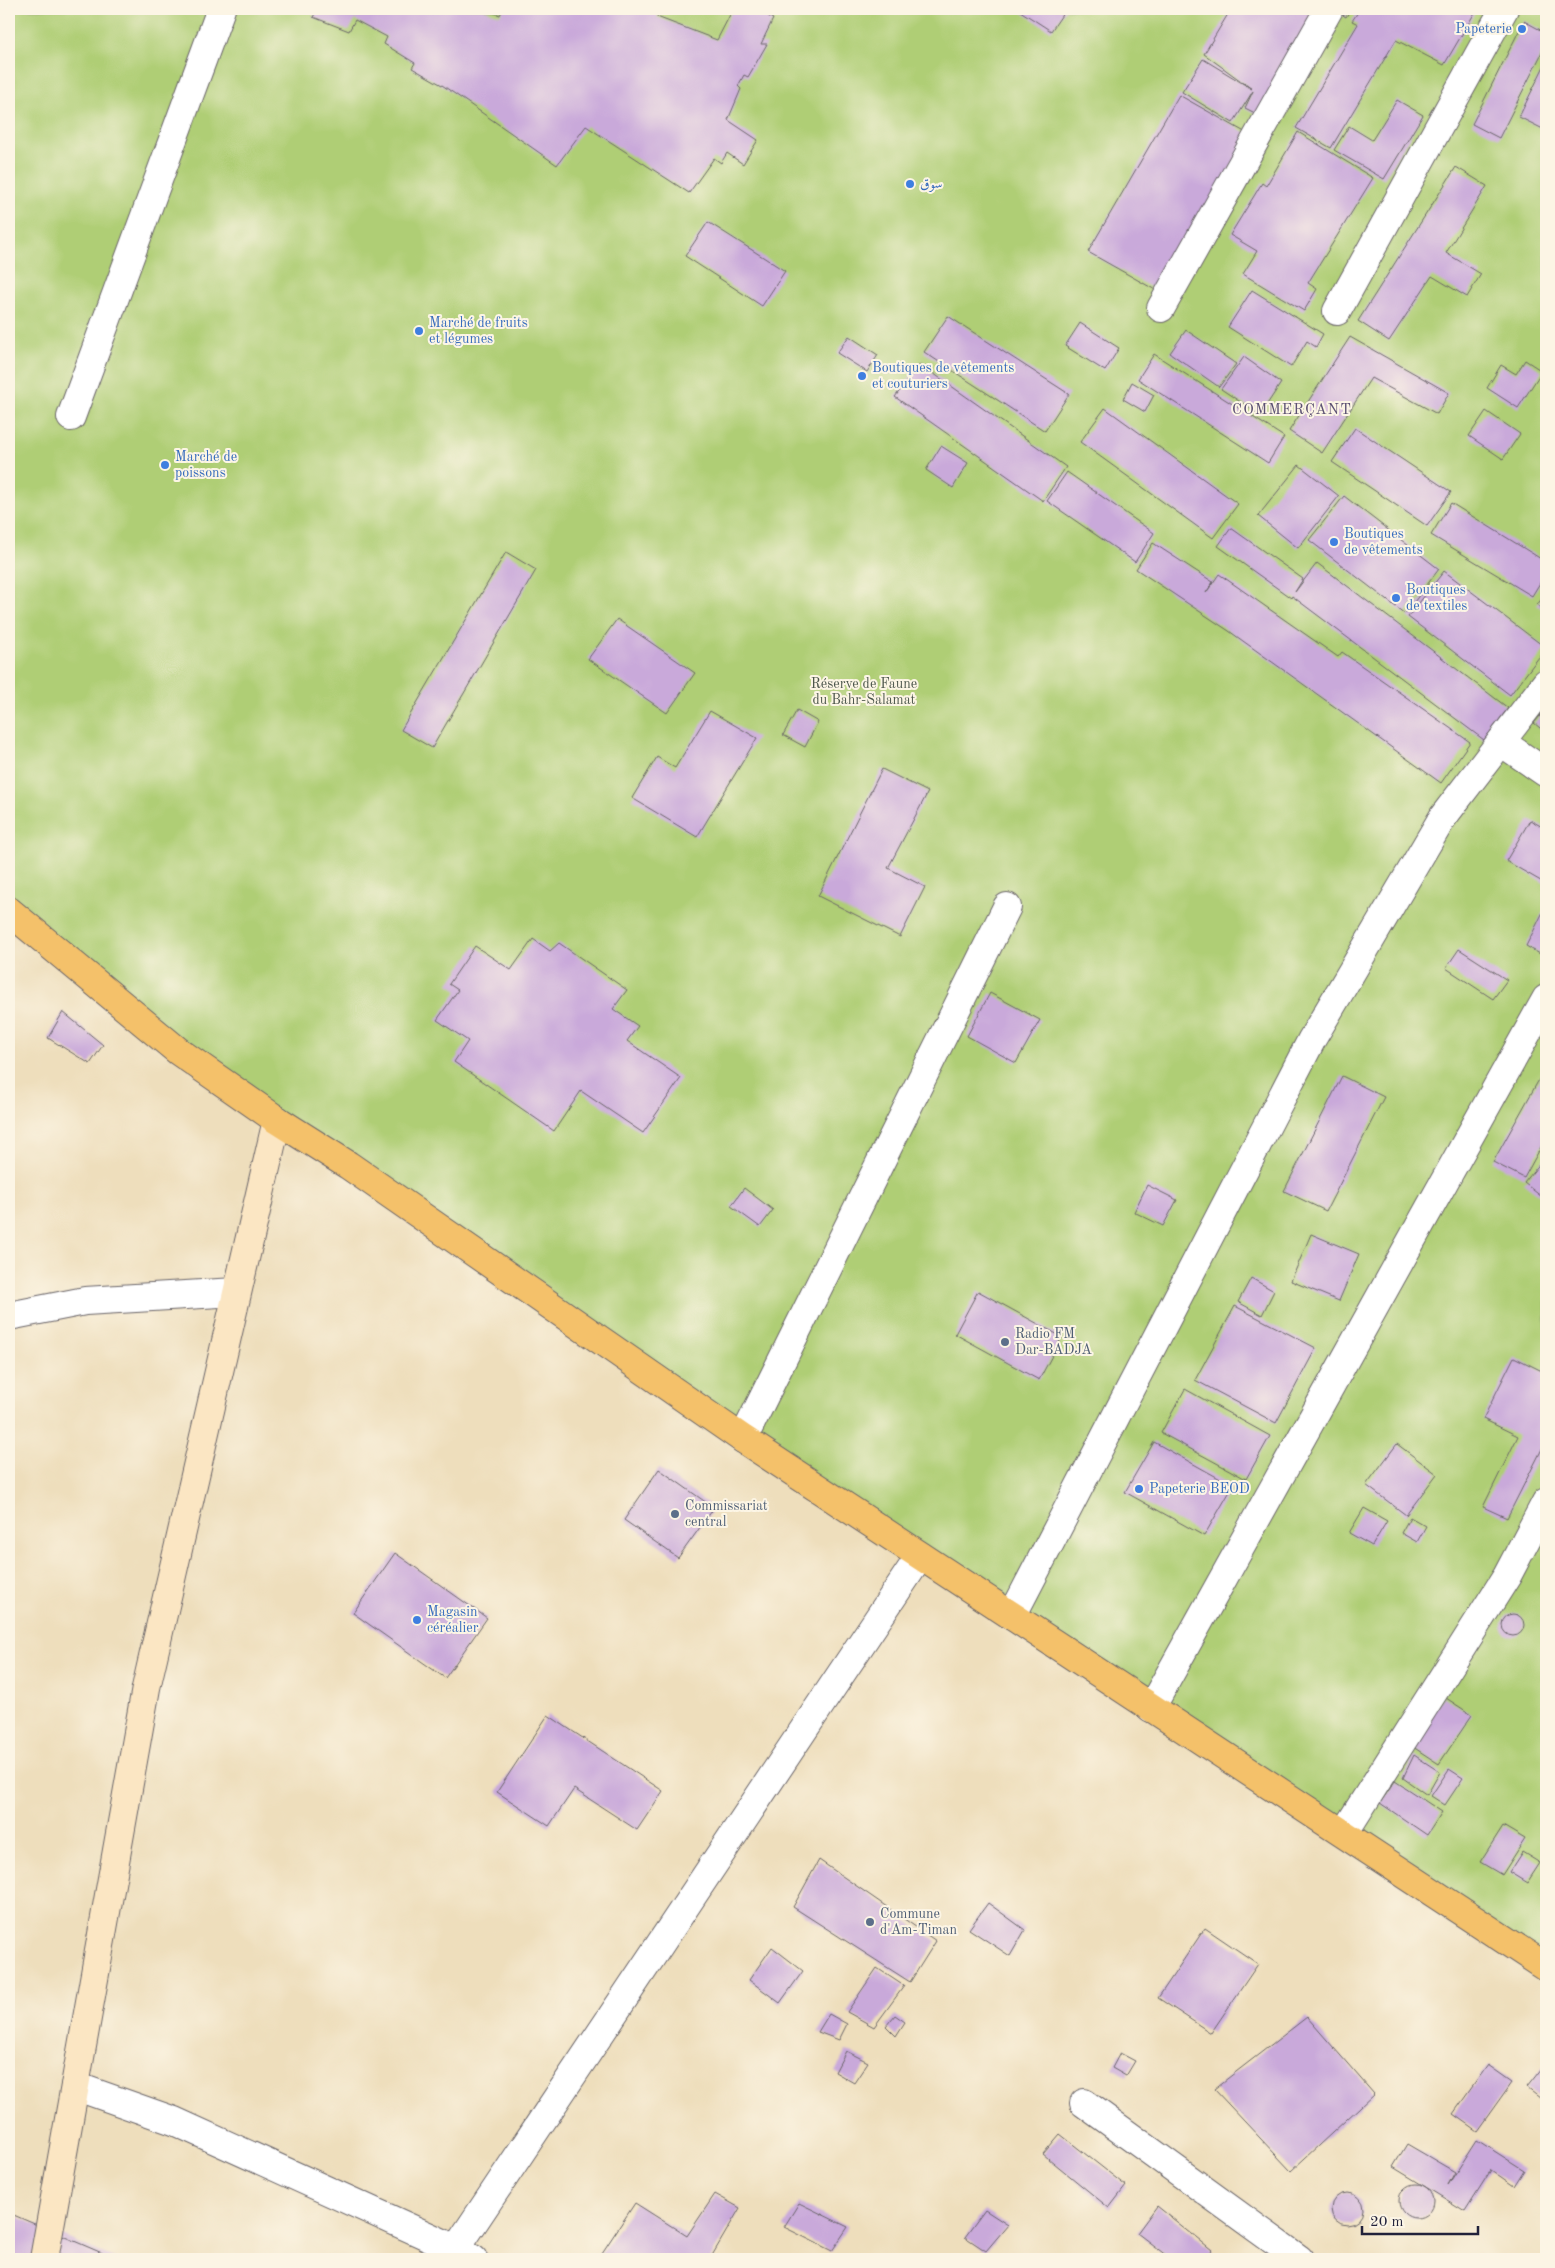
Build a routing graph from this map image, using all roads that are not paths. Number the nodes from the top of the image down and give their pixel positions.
1 (221, 9) edge
2 (1329, 9) edge
3 (1504, 9) edge
4 (1161, 308) dead end
5 (1337, 311) dead end
6 (71, 417) dead end
7 (1546, 683) edge
8 (1501, 742) junction
9 (1546, 773) edge
10 (1007, 907) dead end
11 (9, 911) edge
12 (1546, 999) edge
13 (277, 1120) junction
14 (236, 1292) junction
15 (9, 1316) edge
16 (743, 1439) junction
17 (1546, 1502) edge
18 (920, 1556) junction
19 (1012, 1616) junction
20 (1151, 1708) junction
21 (1344, 1832) junction
22 (1546, 1966) edge
23 (75, 2086) junction
24 (1084, 2103) dead end
25 (465, 2254) edge
26 (44, 2259) edge
27 (1299, 2259) edge

1 - 6 street
2 - 4 street
3 - 5 street
7 - 8 street
8 - 9 street
8 - 19 street
10 - 16 street
11 - 13 main road
12 - 20 street
13 - 14 main road
13 - 16 main road
14 - 15 street
14 - 23 main road
16 - 18 main road
17 - 21 street
18 - 19 main road
18 - 25 street
19 - 20 main road
20 - 21 main road
21 - 22 main road
23 - 25 street
23 - 26 main road
24 - 27 street

